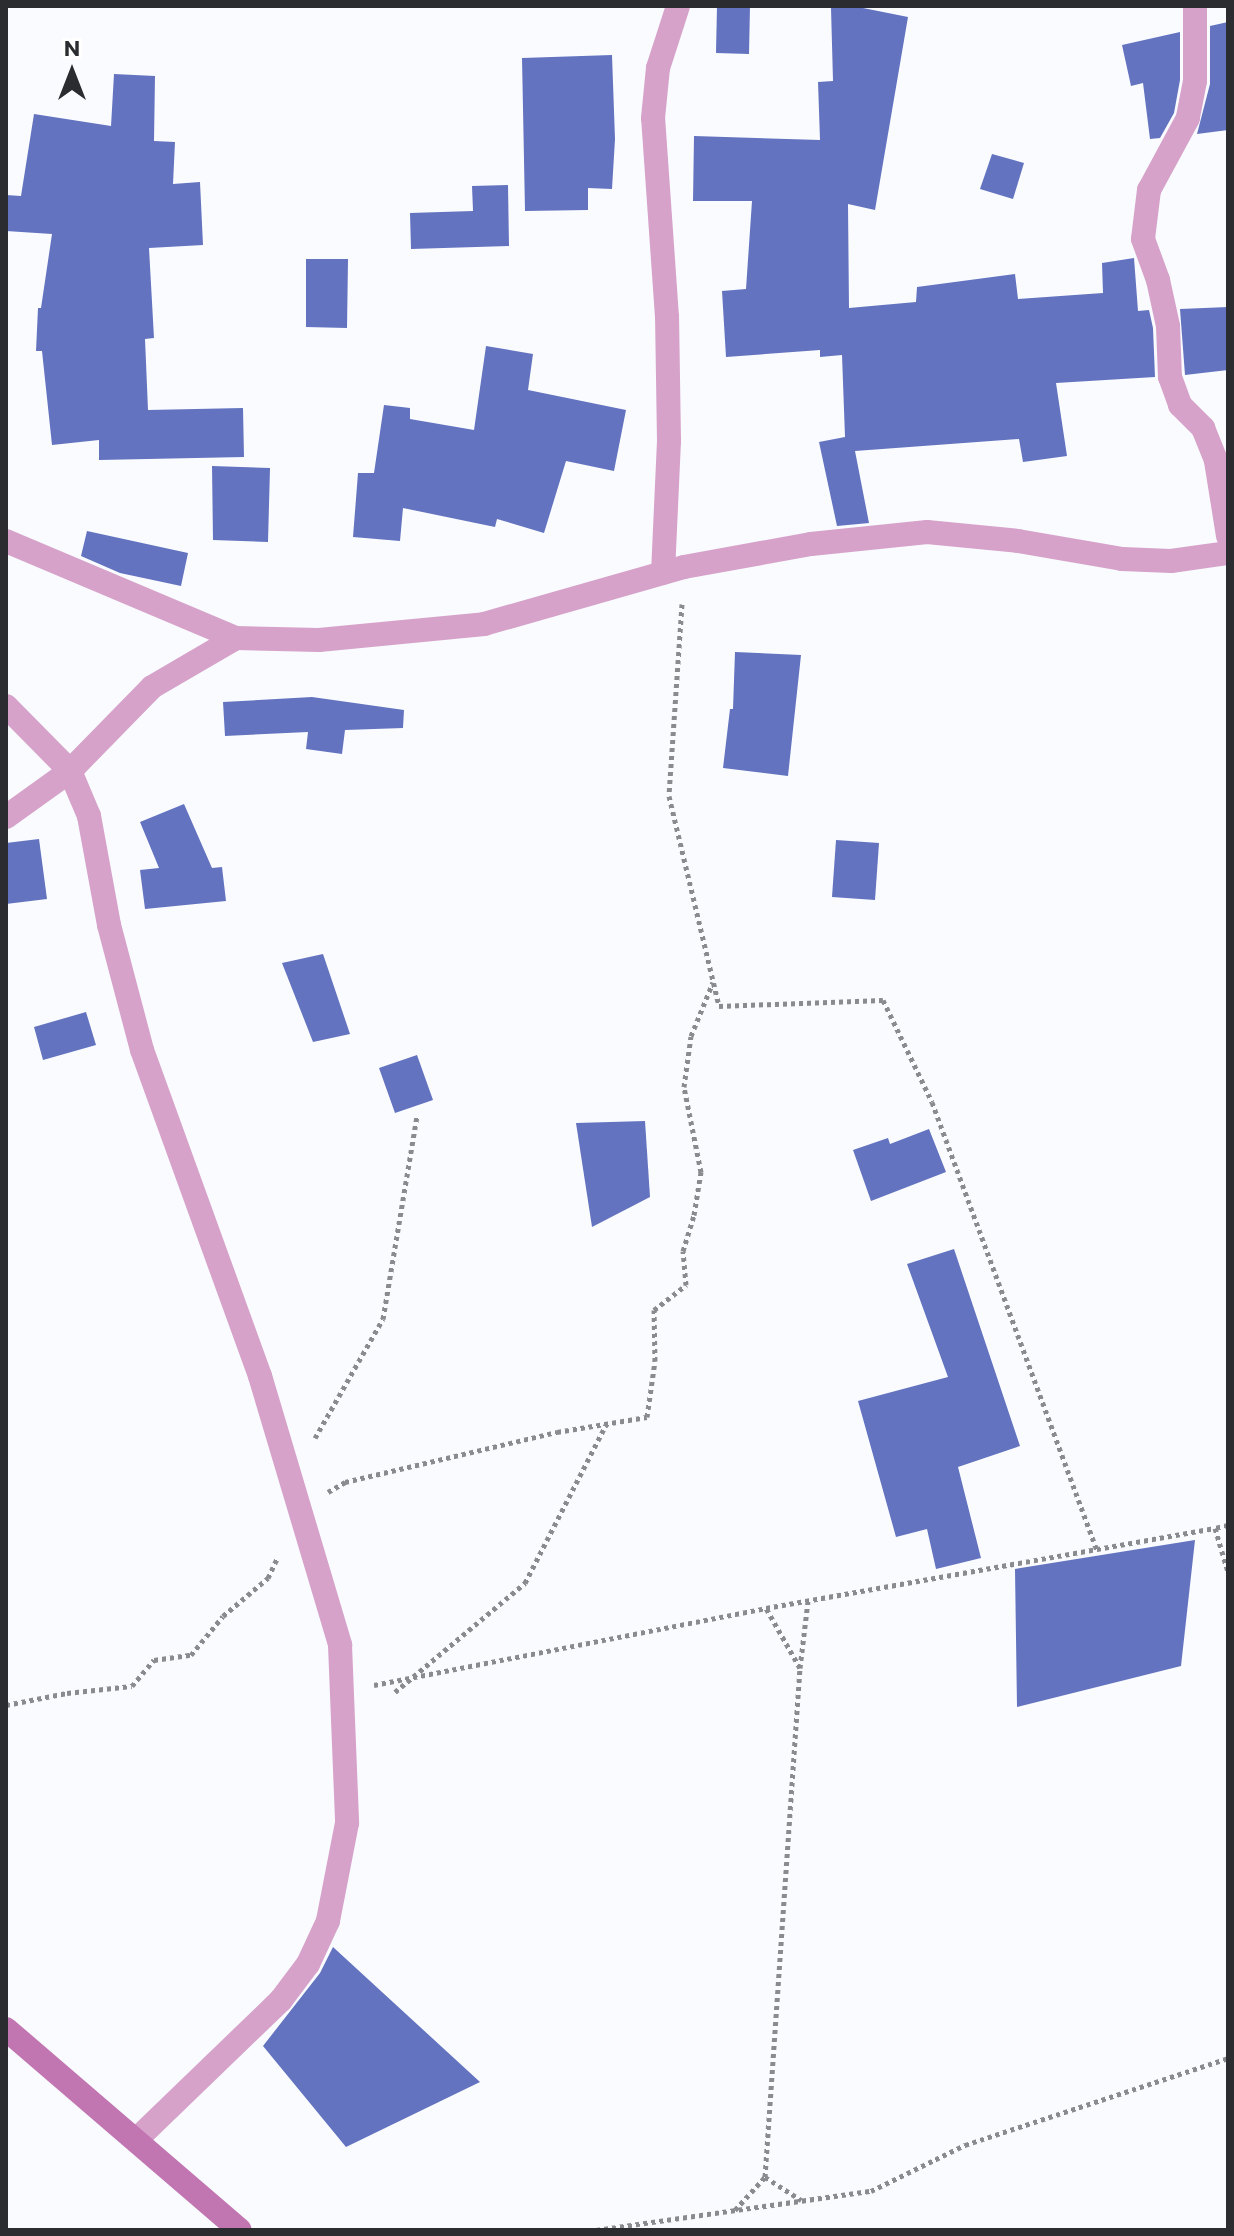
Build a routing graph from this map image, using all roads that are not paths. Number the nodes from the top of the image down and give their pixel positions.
1 (678, 6) edge
2 (1195, 6) edge
3 (1228, 536) edge
4 (6, 541) edge
5 (1228, 553) edge
6 (674, 570) junction
7 (236, 638) junction
8 (6, 706) edge
9 (70, 771) junction
10 (6, 817) edge
11 (6, 2029) edge
12 (137, 2139) junction
13 (240, 2230) edge

1 - 6 street
2 - 3 street
4 - 7 street
5 - 6 street
6 - 7 street
7 - 9 street
8 - 9 street
9 - 10 street
9 - 12 street
11 - 12 street
12 - 13 street

